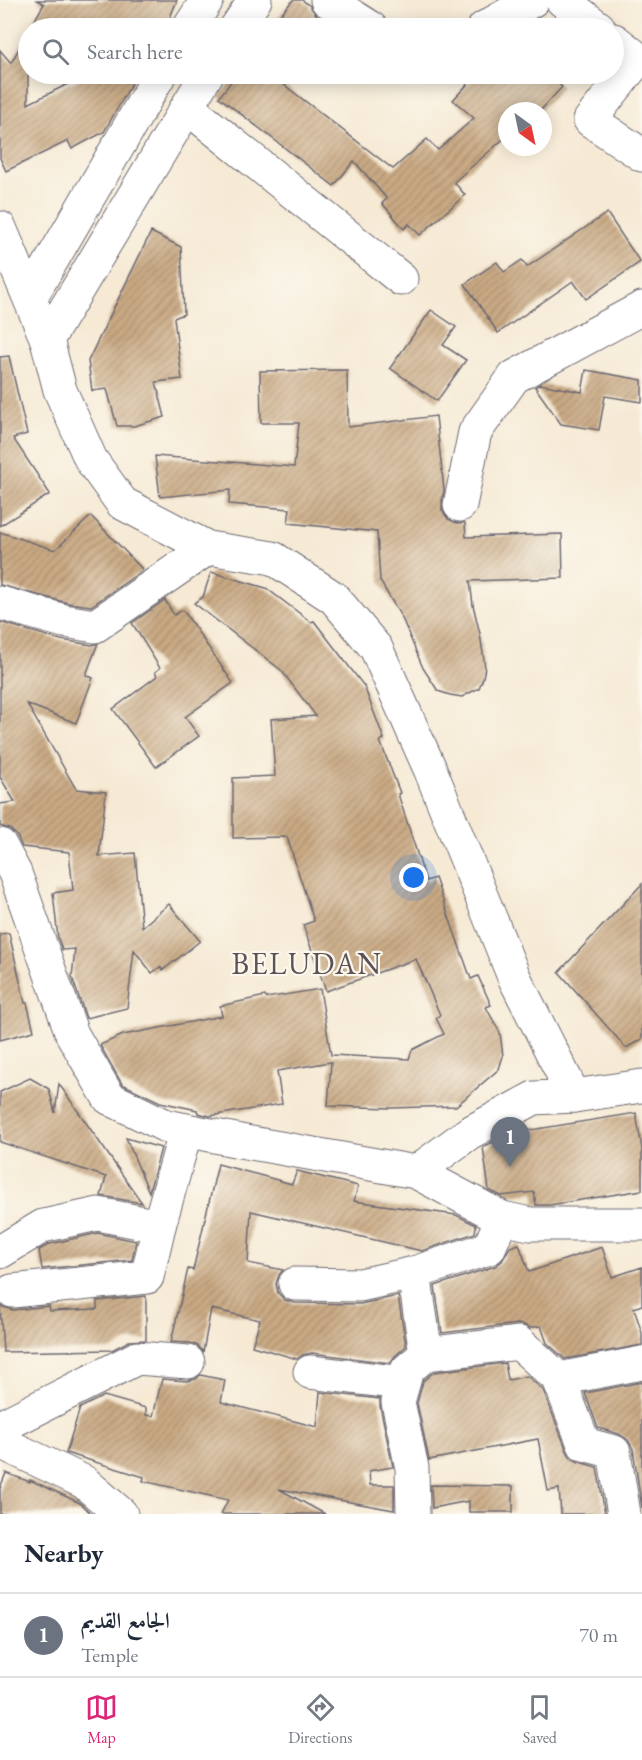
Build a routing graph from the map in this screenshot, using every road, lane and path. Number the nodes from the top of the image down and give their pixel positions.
1 (207, 0) edge
2 (255, 0) edge
3 (327, 0) edge
4 (533, 0) edge
5 (562, 0) edge
6 (195, 18) edge
7 (243, 18) edge
8 (355, 18) edge
9 (502, 18) edge
10 (585, 18) edge
11 (624, 48) edge
12 (624, 77) edge
13 (154, 84) edge
14 (201, 84) edge
15 (618, 84) edge
16 (187, 107) junction
17 (642, 155) edge
18 (0, 228) edge
19 (401, 279) dead end
20 (30, 298) junction
21 (642, 308) edge
22 (47, 340) junction
23 (460, 505) dead end
24 (208, 548) junction
25 (0, 603) edge
26 (0, 845) edge
27 (642, 1086) edge
28 (574, 1096) junction
29 (186, 1130) junction
30 (416, 1172) junction
31 (502, 1218) junction
32 (642, 1224) edge
33 (159, 1226) junction
34 (0, 1252) edge
35 (414, 1273) junction
36 (295, 1284) dead end
37 (12, 1291) dead end
38 (426, 1354) junction
39 (188, 1362) dead end
40 (642, 1363) edge
41 (310, 1371) dead end
42 (559, 1379) junction
43 (403, 1383) junction
44 (0, 1427) edge
45 (0, 1442) edge
46 (116, 1512) edge
47 (413, 1514) edge
48 (624, 1514) edge

1 - 6 street
2 - 7 street
3 - 8 street
4 - 9 street
5 - 10 street
11 - 12 street
13 - 20 street
14 - 16 street
15 - 17 street
16 - 19 street
16 - 22 street
18 - 20 street
20 - 22 street
21 - 23 street
22 - 24 street
24 - 25 street
24 - 28 street
26 - 29 street
27 - 28 street
28 - 30 street
29 - 30 street
29 - 33 street
30 - 31 street
31 - 32 street
31 - 35 street
33 - 34 street
33 - 37 street
35 - 36 street
35 - 38 street
38 - 42 street
38 - 43 street
39 - 44 street
40 - 42 street
41 - 43 street
42 - 48 street
43 - 47 street
45 - 46 street

